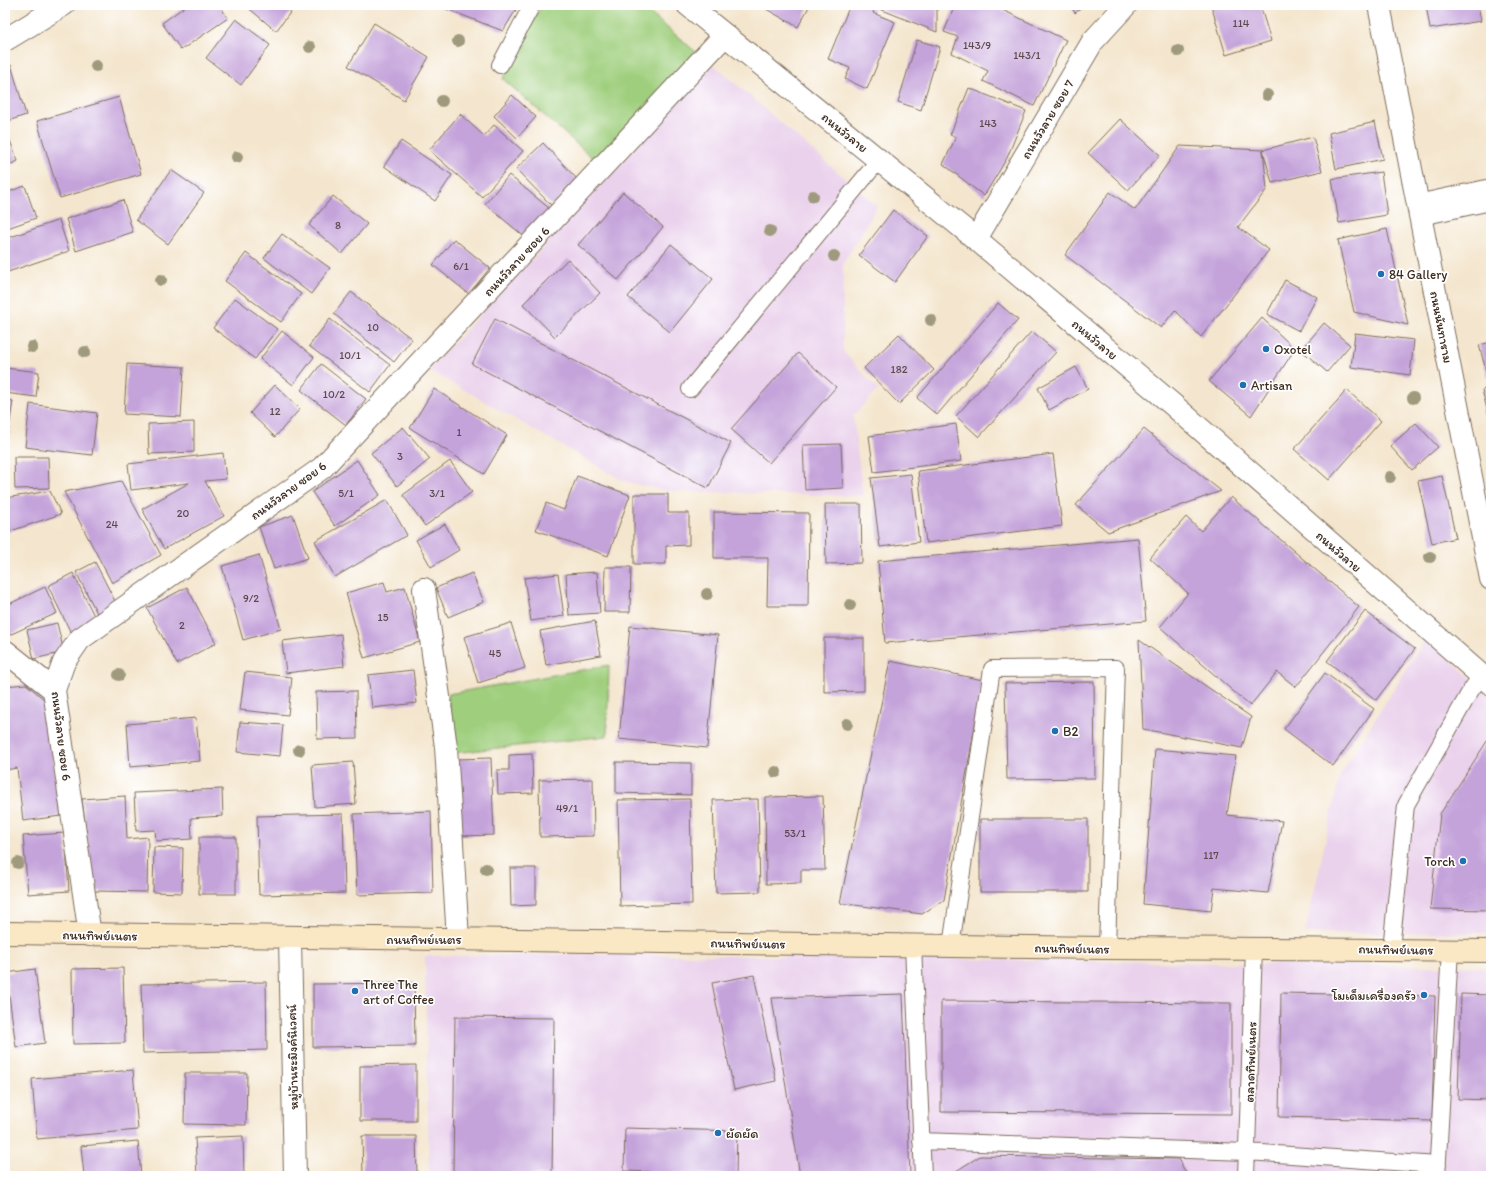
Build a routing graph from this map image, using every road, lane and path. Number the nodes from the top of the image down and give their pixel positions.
1 (63, 5) edge
2 (532, 5) edge
3 (688, 5) edge
4 (1126, 5) edge
5 (1379, 5) edge
6 (725, 35) junction
7 (5, 40) edge
8 (500, 65) dead end
9 (879, 160) junction
10 (1491, 187) edge
11 (1491, 202) edge
12 (1419, 210) junction
13 (976, 238) junction
14 (690, 389) dead end
15 (1483, 493) edge
16 (1491, 579) edge
17 (424, 589) dead end
18 (5, 651) edge
19 (1486, 680) edge
20 (54, 690) junction
21 (5, 933) edge
22 (90, 934) junction
23 (290, 938) junction
24 (458, 939) junction
25 (913, 945) junction
26 (952, 946) junction
27 (1107, 948) junction
28 (1254, 948) junction
29 (1391, 949) junction
30 (1450, 950) junction
31 (1491, 951) edge
32 (921, 1141) junction
33 (1247, 1152) junction
34 (1438, 1171) edge
35 (295, 1176) edge
36 (923, 1176) edge
37 (1246, 1176) edge

1 - 7 street
2 - 8 lane
3 - 6 street, ถนนวัวลาย
4 - 13 street, ถนนวัวลาย ซอย 7
5 - 12 street, ถนนนันทาราม
6 - 9 street, ถนนวัวลาย
6 - 20 street, ถนนวัวลาย ซอย 6
9 - 13 street, ถนนวัวลาย
9 - 14 lane
10 - 12 lane
11 - 12 lane
12 - 15 street, ถนนนันทาราม
13 - 19 street, ถนนวัวลาย
15 - 16 street, ถนนนันทาราม
17 - 24 street
18 - 20 street
19 - 29 lane
20 - 22 street, ถนนวัวลาย ซอย 6
21 - 22 main road, ถนนทิพย์เนตร
22 - 23 main road, ถนนทิพย์เนตร
23 - 24 main road, ถนนทิพย์เนตร
23 - 35 street, หมู่บ้านระมิงค์นิเวศน์
24 - 25 main road, ถนนทิพย์เนตร
25 - 26 main road, ถนนทิพย์เนตร
25 - 32 lane
26 - 27 main road, ถนนทิพย์เนตร
26 - 27 lane
27 - 28 main road, ถนนทิพย์เนตร
28 - 29 main road, ถนนทิพย์เนตร
28 - 33 lane, ตลาดทิพย์เนตร
29 - 30 main road, ถนนทิพย์เนตร
30 - 31 main road, ถนนทิพย์เนตร
30 - 34 lane
32 - 33 lane
32 - 36 lane
33 - 34 lane
33 - 37 lane, ตลาดทิพย์เนตร

